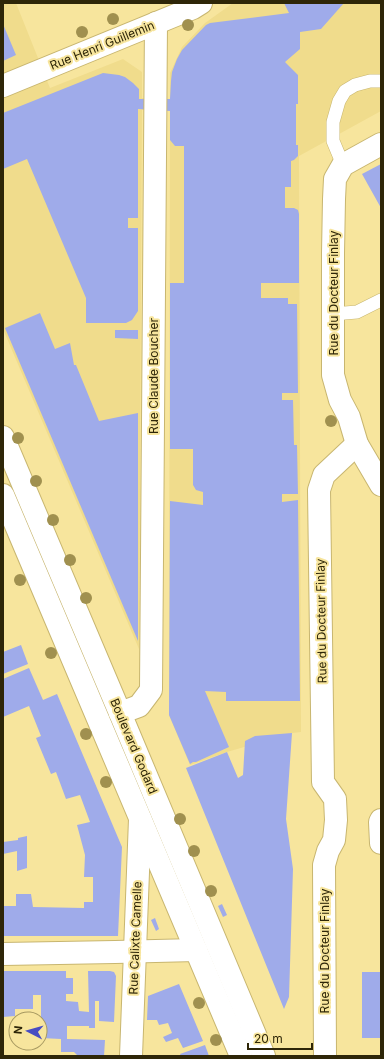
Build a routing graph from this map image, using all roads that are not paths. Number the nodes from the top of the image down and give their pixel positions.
1 (201, 3) edge
2 (156, 23) junction
3 (381, 82) edge
4 (3, 86) edge
5 (381, 144) edge
6 (343, 165) junction
7 (381, 300) edge
8 (333, 314) junction
9 (3, 438) edge
10 (357, 444) junction
11 (376, 477) edge
12 (3, 495) edge
13 (120, 713) junction
14 (140, 819) junction
15 (381, 820) edge
16 (381, 843) edge
17 (196, 950) junction
18 (134, 952) junction
19 (3, 954) edge
20 (131, 1056) edge
21 (241, 1056) edge
22 (264, 1056) edge
23 (325, 1056) edge

1 - 2 street, Rue Henri Guillemin
2 - 4 street, Rue Henri Guillemin
2 - 13 street, Rue Claude Boucher
3 - 6 lane
5 - 6 street
6 - 8 street, Rue du Docteur Finlay
7 - 8 lane
8 - 10 street, Rue du Docteur Finlay
9 - 13 street, Boulevard Godard
10 - 11 street
10 - 23 street, Rue du Docteur Finlay
12 - 14 street, Boulevard Godard
13 - 22 street, Boulevard Godard
14 - 17 street, Boulevard Godard
14 - 18 street, Rue Calixte Camelle
15 - 16 street
17 - 18 street
17 - 21 street, Boulevard Godard
18 - 19 street
18 - 20 street, Rue Calixte Camelle

